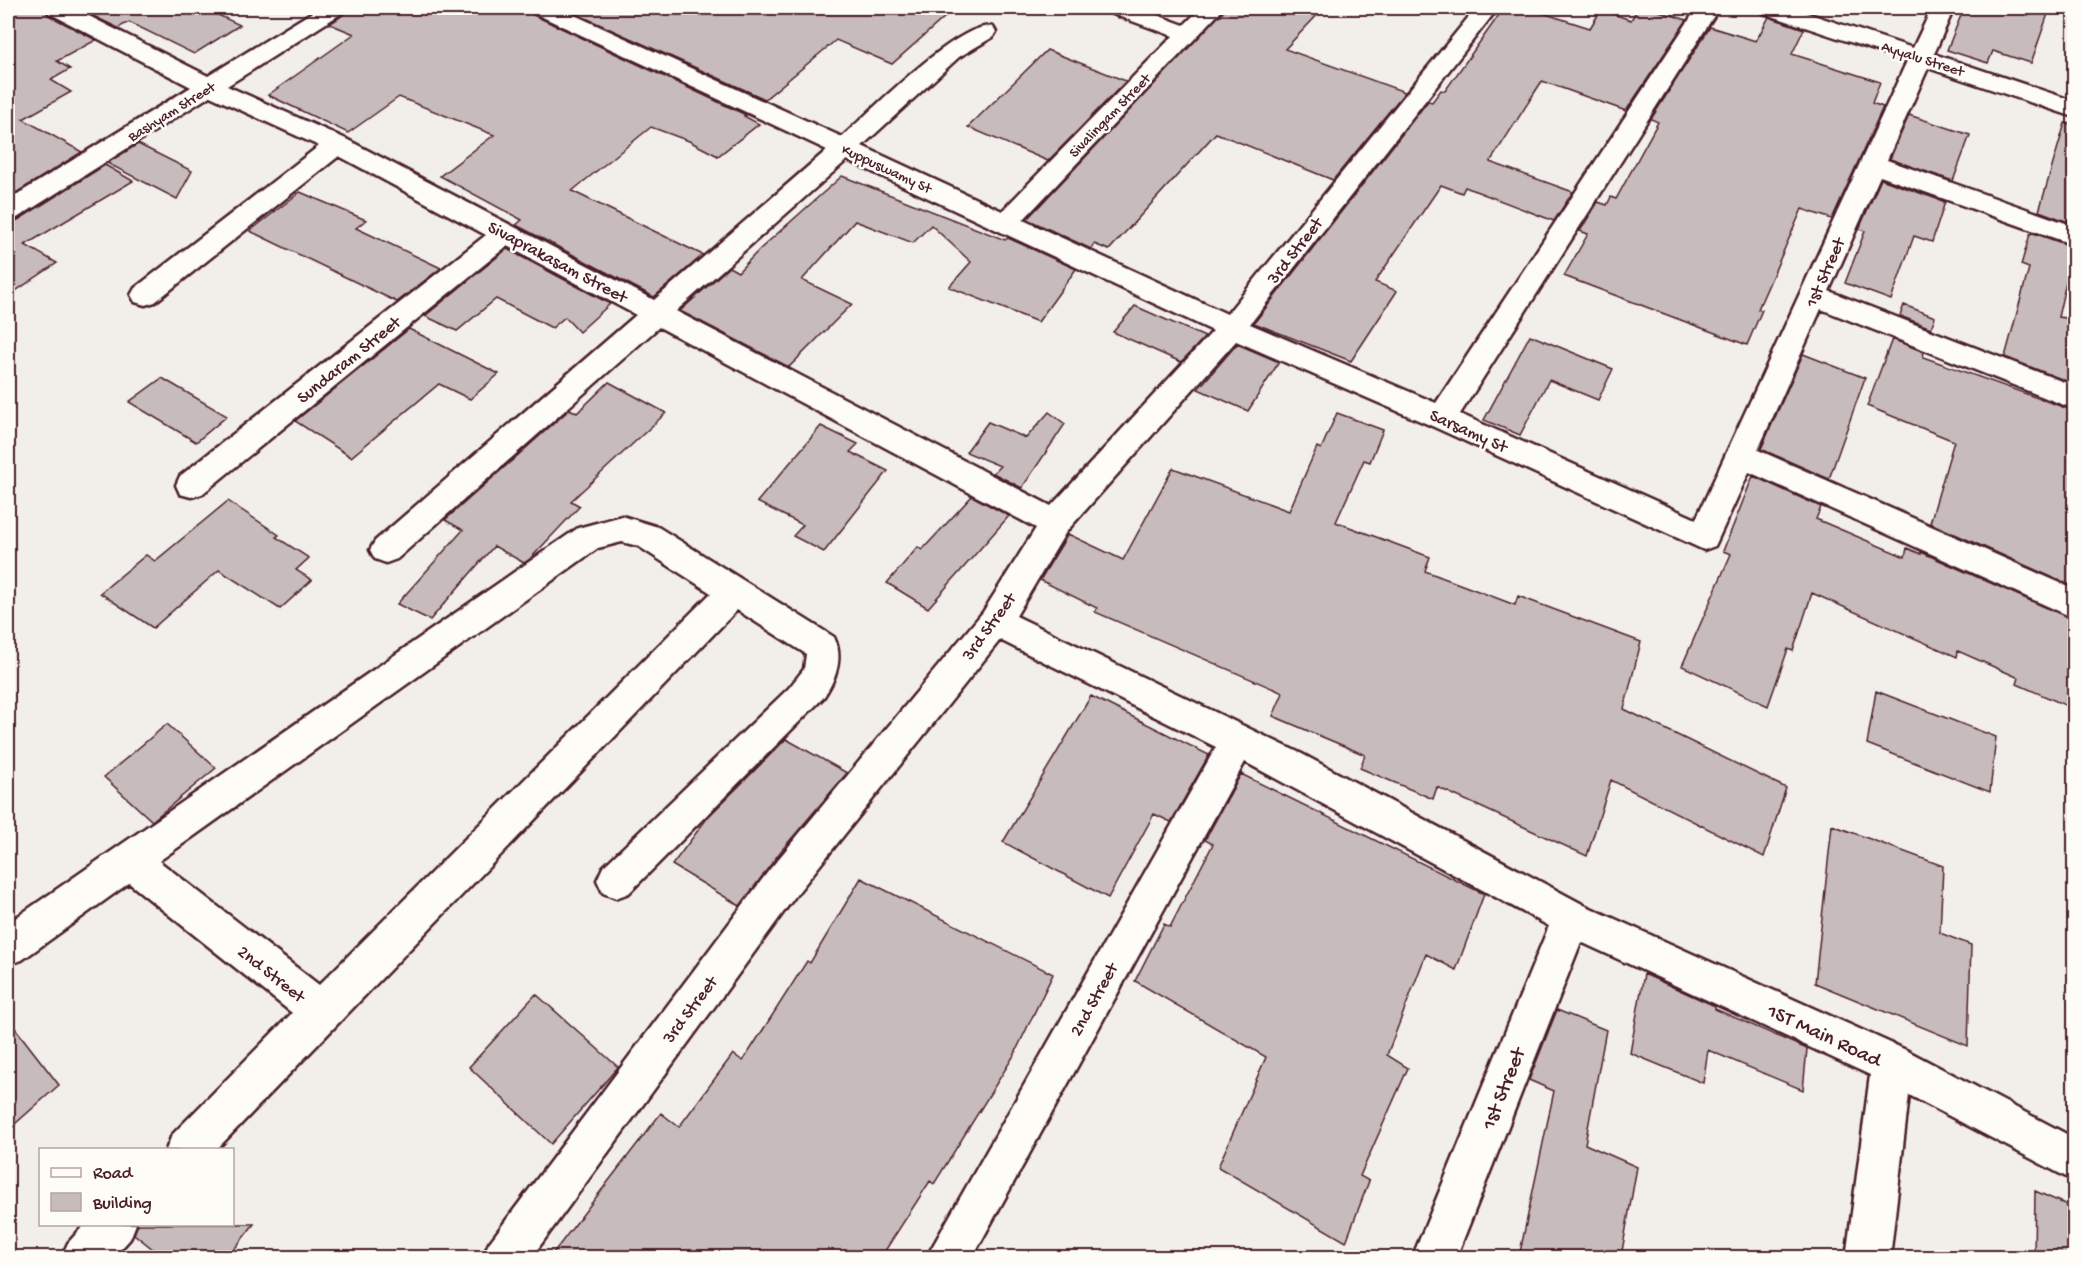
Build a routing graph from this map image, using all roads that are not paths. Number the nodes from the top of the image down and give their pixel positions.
1 (57, 8) edge
2 (334, 8) edge
3 (542, 8) edge
4 (1118, 8) edge
5 (1213, 8) edge
6 (1486, 8) edge
7 (1708, 8) edge
8 (1771, 8) edge
9 (1944, 8) edge
10 (985, 32) dead end
11 (1188, 34) junction
12 (1921, 57) junction
13 (210, 87) junction
14 (2074, 109) edge
15 (338, 145) junction
16 (845, 148) junction
17 (1873, 164) junction
18 (8, 212) edge
19 (1005, 223) junction
20 (505, 233) junction
21 (2074, 236) edge
22 (145, 295) dead end
23 (1814, 296) junction
24 (657, 313) junction
25 (1232, 328) junction
26 (2074, 398) edge
27 (1442, 418) junction
28 (1742, 455) junction
29 (191, 485) dead end
30 (1055, 523) junction
31 (1704, 537) joint
32 (386, 550) dead end
33 (734, 591) junction
34 (2074, 604) edge
35 (995, 622) junction
36 (1238, 741) junction
37 (129, 860) junction
38 (616, 880) dead end
39 (1571, 918) junction
40 (8, 946) edge
41 (321, 1011) junction
42 (1892, 1064) junction
43 (188, 1148) edge
44 (2074, 1160) edge
45 (113, 1226) edge
46 (83, 1257) edge
47 (504, 1257) edge
48 (948, 1257) edge
49 (1434, 1257) edge
50 (1868, 1257) edge

1 - 13 street, Sivaprakasam Street
2 - 13 street, Bashyam Street
3 - 16 street, Kuppuswamy St
4 - 11 street
5 - 11 street, Sivalingam Street
6 - 25 street, 3rd Street
7 - 27 street
8 - 12 street, Ayyalu Street
9 - 12 street, 1st Street
10 - 16 street
11 - 19 street, Sivalingam Street
12 - 14 street, Ayyalu Street
12 - 17 street, 1st Street
13 - 15 street, Sivaprakasam Street
13 - 18 street, Bashyam Street
15 - 20 street, Sivaprakasam Street
15 - 22 street
16 - 19 street, Kuppuswamy St
16 - 24 street
17 - 21 street
17 - 23 street, 1st Street
19 - 25 street, Kuppuswamy St
20 - 24 street, Sivaprakasam Street
20 - 29 street, Sundaram Street
23 - 26 street
23 - 28 street, 1st Street
24 - 30 street, Sivaprakasam Street
24 - 32 street
25 - 27 street, Sarsamy St
25 - 30 street, 3rd Street
27 - 31 street, Sarsamy St
28 - 31 street, 1st Street
28 - 34 street
30 - 35 street, 3rd Street
33 - 37 street
33 - 38 street
33 - 41 street
35 - 36 street
35 - 47 street, 3rd Street
36 - 39 street
36 - 48 street, 2nd Street
37 - 40 street
37 - 41 street, 2nd Street
39 - 42 street, 1ST Main Road
39 - 49 street, 1st Street
41 - 43 street, 2nd Street
42 - 44 street, 1ST Main Road
42 - 50 street
45 - 46 street

